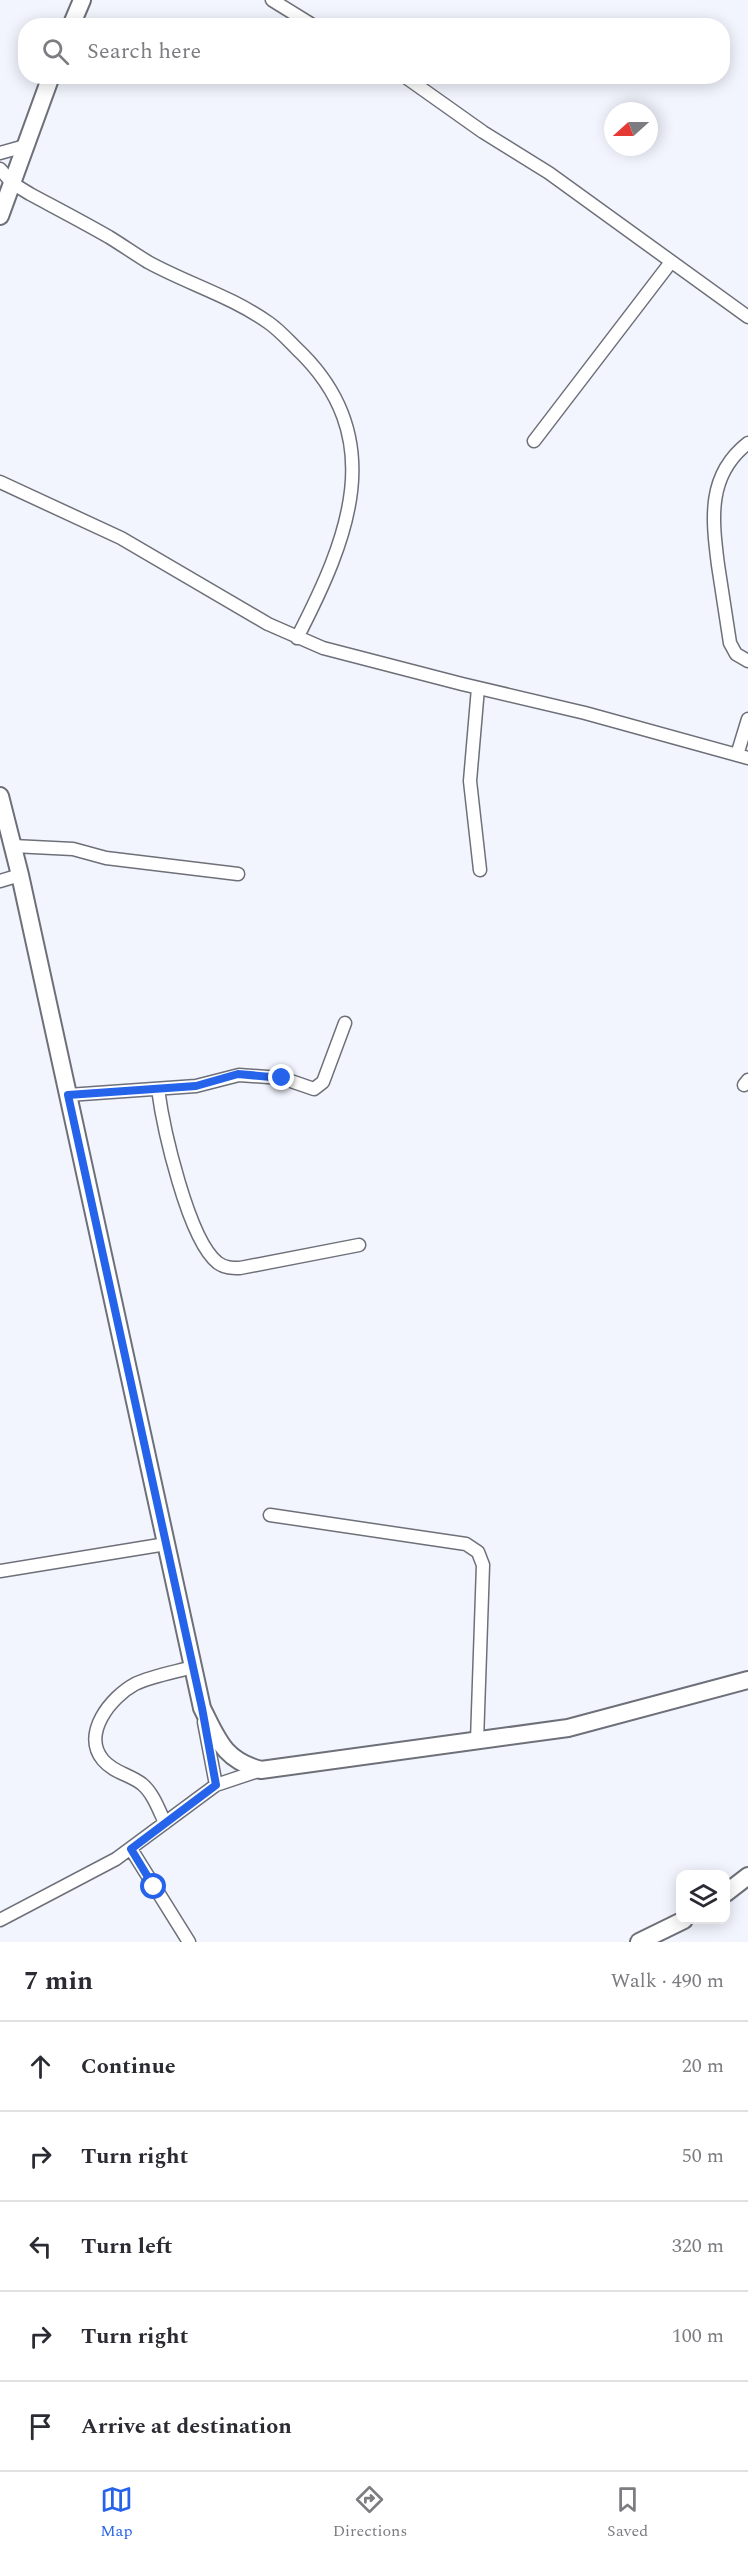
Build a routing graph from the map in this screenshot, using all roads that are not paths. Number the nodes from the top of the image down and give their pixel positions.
1 (82, 0) edge
2 (272, 0) edge
3 (74, 18) edge
4 (301, 18) edge
5 (48, 84) edge
6 (415, 84) edge
7 (25, 146) junction
8 (0, 153) edge
9 (0, 169) edge
10 (12, 183) junction
11 (0, 216) edge
12 (670, 262) junction
13 (748, 317) edge
14 (534, 441) dead end
15 (748, 442) edge
16 (0, 482) edge
17 (297, 638) junction
18 (748, 662) edge
19 (478, 688) junction
20 (748, 719) edge
21 (743, 757) edge
22 (0, 796) edge
23 (13, 846) junction
24 (480, 870) dead end
25 (238, 874) dead end
26 (20, 875) junction
27 (0, 880) edge
28 (345, 1023) dead end
29 (158, 1089) junction
30 (68, 1095) junction
31 (359, 1245) dead end
32 (270, 1515) dead end
33 (166, 1544) junction
34 (0, 1572) edge
35 (193, 1667) junction
36 (748, 1680) edge
37 (202, 1708) junction
38 (477, 1741) junction
39 (261, 1770) junction
40 (216, 1785) junction
41 (165, 1823) junction
42 (131, 1849) junction
43 (748, 1876) edge
44 (730, 1890) edge
45 (0, 1920) edge
46 (676, 1924) edge
47 (189, 1942) edge
48 (639, 1942) edge

1 - 3 street
2 - 4 street
5 - 7 street
6 - 12 street
7 - 8 street
7 - 10 street
9 - 10 street
10 - 11 street
10 - 17 street
12 - 13 street
12 - 14 street
15 - 18 street
16 - 17 street
17 - 19 street
19 - 21 street
19 - 24 street
20 - 21 street
22 - 23 street
23 - 25 street
23 - 26 street
26 - 27 street
26 - 30 street
28 - 29 street
29 - 30 street
29 - 31 street
30 - 33 street
32 - 38 street
33 - 34 street
33 - 35 street
35 - 37 street
35 - 41 street
36 - 38 street
37 - 39 street
37 - 40 street
38 - 39 street
39 - 40 street
40 - 41 street
41 - 42 street
42 - 45 street
42 - 47 street
43 - 44 street
46 - 48 street

